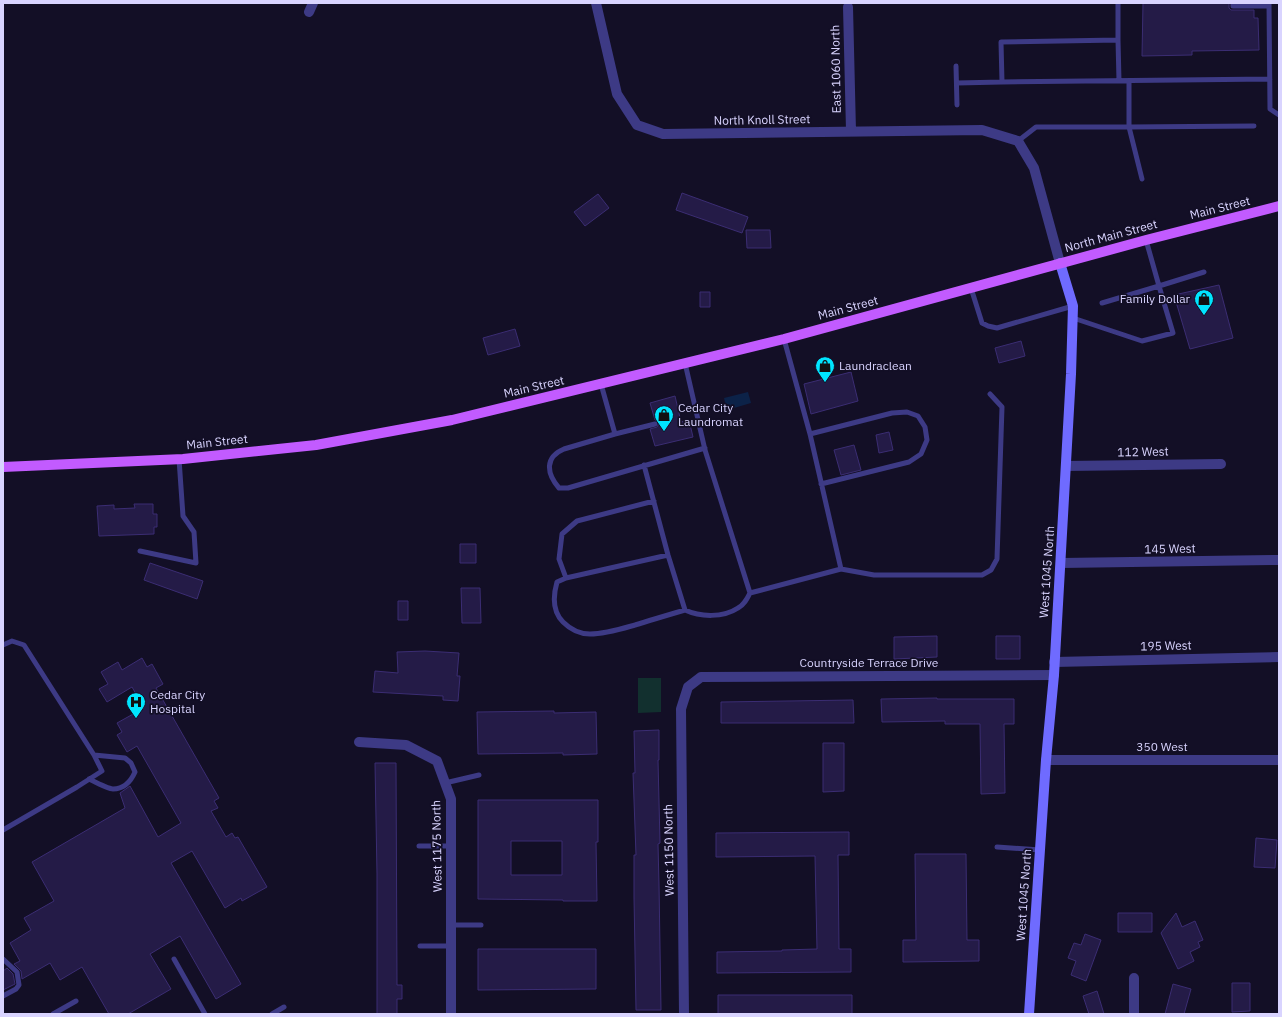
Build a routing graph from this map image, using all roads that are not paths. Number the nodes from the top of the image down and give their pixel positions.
1 (596, 3) edge
2 (1118, 3) edge
3 (1233, 3) edge
4 (1269, 5) edge
5 (848, 7) dead end
6 (1118, 40) junction
7 (956, 66) dead end
8 (1270, 79) junction
9 (1119, 80) junction
10 (1129, 80) junction
11 (956, 82) junction
12 (1002, 82) junction
13 (957, 105) dead end
14 (1279, 115) edge
15 (1254, 126) dead end
16 (1129, 127) junction
17 (850, 132) junction
18 (1018, 141) junction
19 (1142, 179) dead end
20 (1279, 206) edge
21 (1168, 234) joint
22 (1146, 240) junction
23 (1060, 264) junction
24 (1204, 272) dead end
25 (1159, 286) junction
26 (971, 288) junction
27 (1102, 303) dead end
28 (1073, 306) junction
29 (1073, 318) junction
30 (784, 338) junction
31 (685, 363) junction
32 (601, 384) junction
33 (990, 394) dead end
34 (654, 424) dead end
35 (615, 434) junction
36 (810, 434) junction
37 (705, 448) junction
38 (180, 459) junction
39 (1221, 464) dead end
40 (644, 465) junction
41 (1066, 466) junction
42 (3, 467) edge
43 (821, 484) junction
44 (654, 501) junction
45 (140, 551) dead end
46 (668, 555) junction
47 (1279, 560) edge
48 (1061, 563) junction
49 (841, 569) junction
50 (566, 578) junction
51 (750, 593) junction
52 (685, 610) junction
53 (3, 645) edge
54 (1279, 657) edge
55 (1054, 662) junction
56 (1054, 675) junction
57 (688, 687) joint
58 (360, 742) dead end
59 (94, 755) junction
60 (1046, 760) junction
61 (1279, 760) edge
62 (479, 776) dead end
63 (89, 779) junction
64 (446, 784) junction
65 (3, 830) edge
66 (419, 846) dead end
67 (451, 846) junction
68 (997, 847) dead end
69 (1040, 850) junction
70 (481, 924) dead end
71 (451, 925) junction
72 (420, 946) dead end
73 (451, 946) junction
74 (3, 959) edge
75 (174, 959) dead end
76 (1134, 978) dead end
77 (3, 996) edge
78 (76, 1001) dead end
79 (284, 1007) dead end
80 (53, 1014) edge
81 (205, 1014) edge
82 (272, 1014) edge
83 (451, 1014) edge
84 (684, 1014) edge
85 (1029, 1014) edge
86 (1134, 1014) edge

1 - 17 street, North Knoll Street
2 - 6 lane
3 - 4 lane
4 - 8 lane
5 - 17 street, East 1060 North
6 - 9 lane
6 - 12 lane
7 - 11 lane
8 - 10 lane
8 - 14 lane
9 - 10 lane
9 - 12 lane
10 - 16 lane
11 - 12 lane
11 - 13 lane
15 - 16 lane
16 - 18 lane
16 - 19 lane
17 - 18 street, North Knoll Street
18 - 23 street, West 1045 North
20 - 21 main road, Main Street
21 - 22 main road, North Main Street
22 - 23 main road, North Main Street
22 - 25 lane
23 - 26 main road, Main Street
23 - 28 main road, West 1045 North
24 - 25 lane
25 - 27 lane
25 - 29 lane
26 - 28 lane
26 - 30 main road, Main Street
28 - 29 main road, West 1045 North
29 - 41 main road, West 1045 North
30 - 31 main road, Main Street
30 - 36 lane
31 - 32 main road, Main Street
31 - 37 lane
32 - 35 lane
32 - 38 main road, Main Street
33 - 49 lane
34 - 35 lane
35 - 40 lane
36 - 43 lane
36 - 43 lane
37 - 40 lane
37 - 51 lane
38 - 42 main road, Main Street
38 - 45 lane
39 - 41 street, 112 West
40 - 44 lane
41 - 48 main road, West 1045 North
43 - 49 lane
44 - 46 lane
44 - 50 lane
46 - 50 lane
46 - 52 lane
47 - 48 street, 145 West
48 - 55 main road, West 1045 North
49 - 51 lane
50 - 52 lane
51 - 52 lane
53 - 59 lane
54 - 55 street, 195 West
55 - 56 main road, West 1045 North
56 - 57 street, Countryside Terrace Drive
56 - 60 main road, West 1045 North
57 - 84 street, West 1150 North
58 - 64 street, West 1175 North
59 - 63 lane
59 - 63 lane
60 - 61 street, 350 West
60 - 69 main road, West 1045 North
62 - 64 lane
63 - 65 lane
64 - 67 street, West 1175 North
66 - 67 lane
67 - 71 street, West 1175 North
68 - 69 lane
69 - 85 main road, West 1045 North
70 - 71 lane
71 - 73 street, West 1175 North
72 - 73 lane
73 - 83 street, West 1175 North
74 - 77 lane
75 - 81 lane
76 - 86 street
78 - 80 lane
79 - 82 lane

